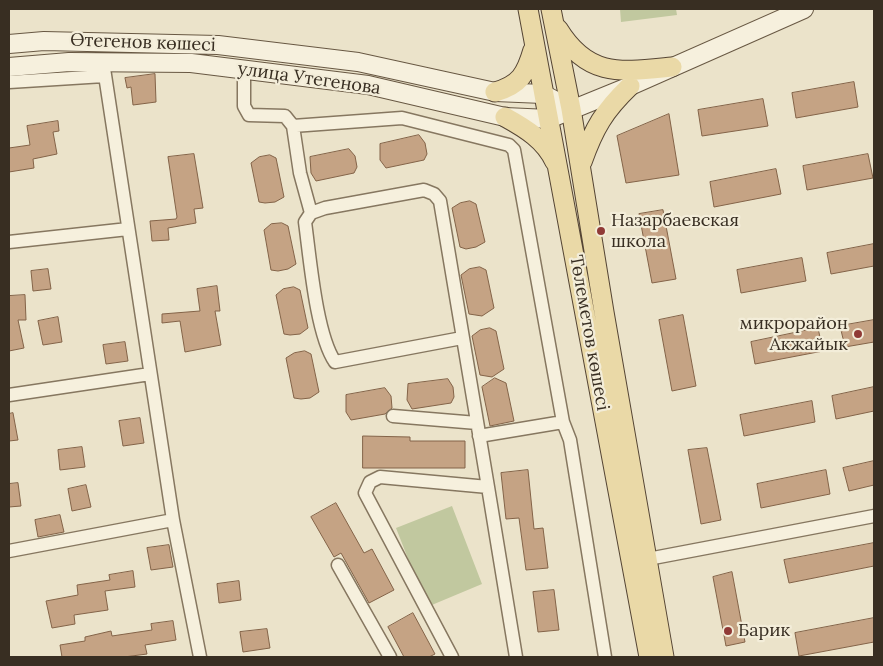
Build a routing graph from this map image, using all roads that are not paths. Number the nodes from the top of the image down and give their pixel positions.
1 (528, 9) edge
2 (804, 9) edge
3 (552, 15) edge
4 (9, 44) edge
5 (534, 46) junction
6 (672, 66) junction
7 (9, 67) edge
8 (104, 69) junction
9 (244, 69) junction
10 (9, 82) edge
11 (630, 86) junction
12 (495, 92) junction
13 (543, 94) junction
14 (572, 109) junction
15 (505, 117) junction
16 (549, 119) junction
17 (293, 126) junction
18 (581, 166) junction
19 (559, 170) junction
20 (311, 213) junction
21 (128, 229) junction
22 (9, 242) edge
23 (462, 338) junction
24 (150, 374) junction
25 (9, 396) edge
26 (393, 416) dead end
27 (563, 422) junction
28 (476, 423) junction
29 (479, 436) junction
30 (488, 487) junction
31 (874, 516) edge
32 (173, 520) junction
33 (9, 551) edge
34 (648, 559) junction
35 (338, 565) dead end
36 (200, 657) edge
37 (390, 657) edge
38 (452, 657) edge
39 (516, 657) edge
40 (605, 657) edge
41 (649, 657) edge
42 (664, 657) edge

1 - 5 main road, Төлеметов көшесі
2 - 6 main road, улица Утегенова
3 - 6 main road
3 - 14 main road, Төлеметов көшесі
4 - 12 main road, Өтегенов көшесі
5 - 12 main road
5 - 13 main road, Төлеметов көшесі
6 - 11 main road, улица Утегенова
7 - 8 main road, улица Утегенова
8 - 9 main road, улица Утегенова
8 - 10 street
8 - 21 street
9 - 15 main road, улица Утегенова
9 - 17 street
11 - 14 main road, улица Утегенова
11 - 18 main road
12 - 13 main road, Өтегенов көшесі
13 - 14 main road
13 - 16 main road, Төлеметов көшесі
14 - 16 main road, улица Утегенова
14 - 18 main road, Төлеметов көшесі
15 - 16 main road, улица Утегенова
15 - 19 main road
16 - 19 main road, Төлеметов көшесі
17 - 20 street
17 - 27 street
18 - 34 main road, Төлеметов көшесі
19 - 41 main road, Төлеметов көшесі
20 - 23 street
20 - 23 street
21 - 22 street
21 - 24 street
23 - 28 street
24 - 25 street
24 - 32 street
26 - 28 street
27 - 29 street
27 - 40 street
28 - 29 street
29 - 30 street
30 - 38 street
30 - 39 street
31 - 34 street
32 - 33 street
32 - 36 street
34 - 42 main road, Төлеметов көшесі
35 - 37 street

